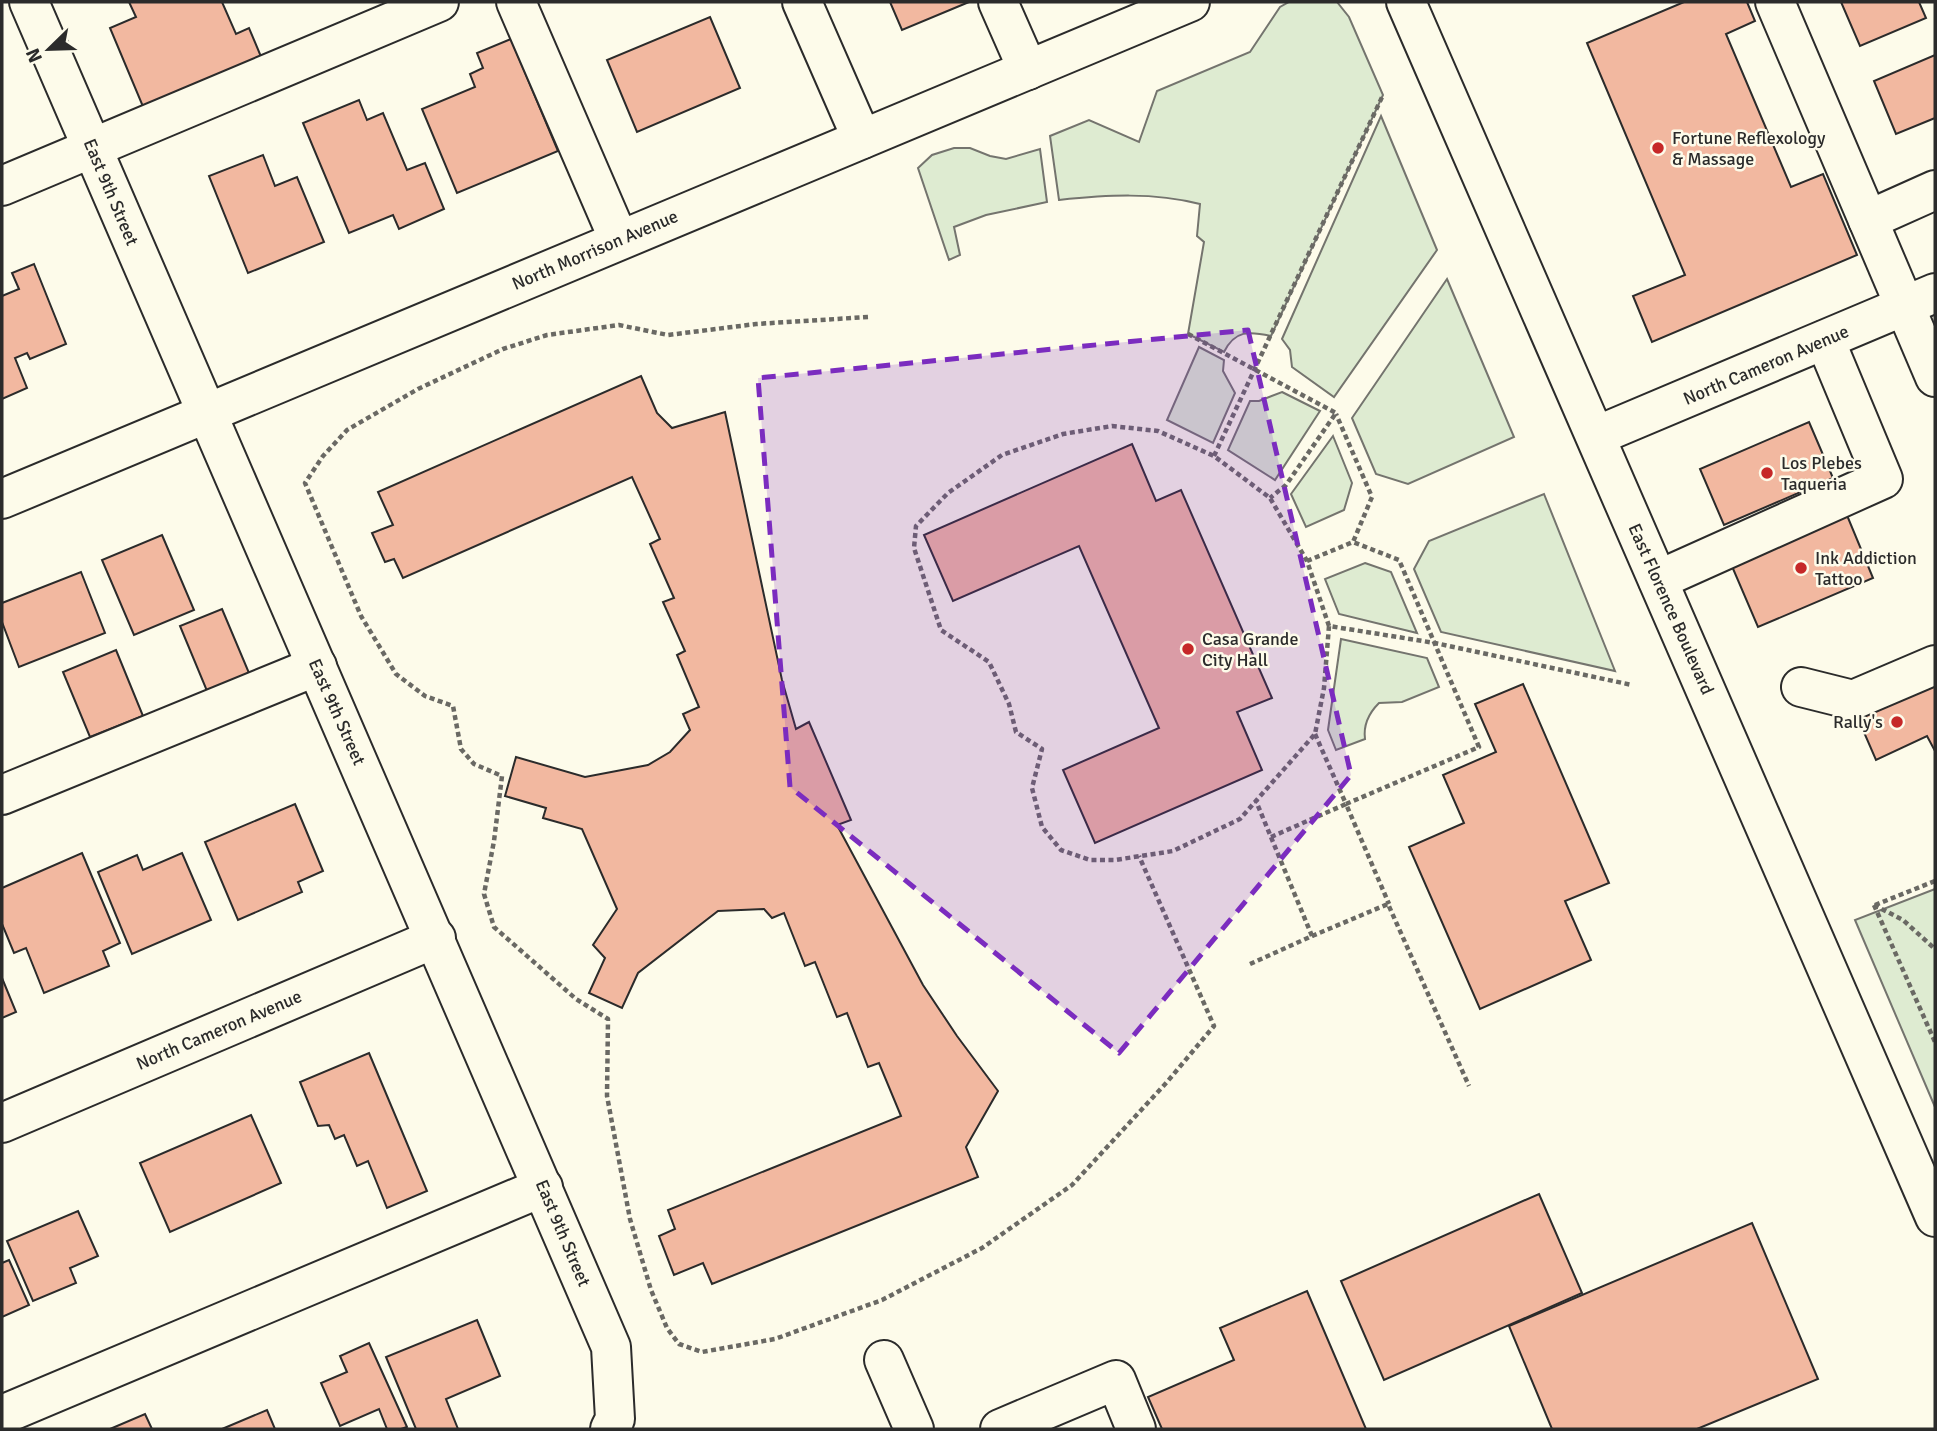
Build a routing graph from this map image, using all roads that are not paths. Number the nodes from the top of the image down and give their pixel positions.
1 (29, 2) edge
2 (439, 2) edge
3 (516, 2) edge
4 (802, 2) edge
5 (998, 2) edge
6 (1190, 2) edge
7 (1406, 2) edge
8 (1775, 2) edge
9 (1028, 69) junction
10 (862, 139) junction
11 (91, 147) junction
12 (2, 186) edge
13 (1935, 190) edge
14 (1868, 220) junction
15 (619, 240) junction
16 (1920, 300) edge
17 (1825, 340) junction
18 (1935, 377) edge
19 (207, 412) junction
20 (1596, 436) junction
21 (2, 499) edge
22 (1658, 580) junction
23 (1935, 665) edge
24 (317, 666) junction
25 (1801, 687) dead end
26 (2, 795) edge
27 (436, 938) junction
28 (2, 1123) edge
29 (543, 1187) junction
30 (1935, 1216) edge
31 (884, 1360) dead end
32 (2, 1415) edge
33 (610, 1429) edge
34 (914, 1429) edge
35 (1000, 1429) edge
36 (1136, 1429) edge

1 - 11 street, East 9th Street
2 - 11 street
3 - 15 street
4 - 10 street
5 - 9 street
6 - 9 street, North Morrison Avenue
7 - 20 street, East Florence Boulevard
8 - 14 street
9 - 10 street, North Morrison Avenue
10 - 15 street, North Morrison Avenue
11 - 12 street
11 - 19 street, East 9th Street
13 - 14 street
14 - 16 street
15 - 19 street, North Morrison Avenue
16 - 17 street, North Cameron Avenue
16 - 18 street
17 - 20 street, North Cameron Avenue
17 - 22 street
19 - 21 street, North Morrison Avenue
19 - 24 street, East 9th Street
20 - 22 street, East Florence Boulevard
22 - 30 street, East Florence Boulevard
23 - 25 street
24 - 26 street
24 - 27 street, East 9th Street
27 - 28 street, North Cameron Avenue
27 - 29 street, East 9th Street
29 - 32 street
29 - 33 street, East 9th Street
31 - 34 street
35 - 36 street

